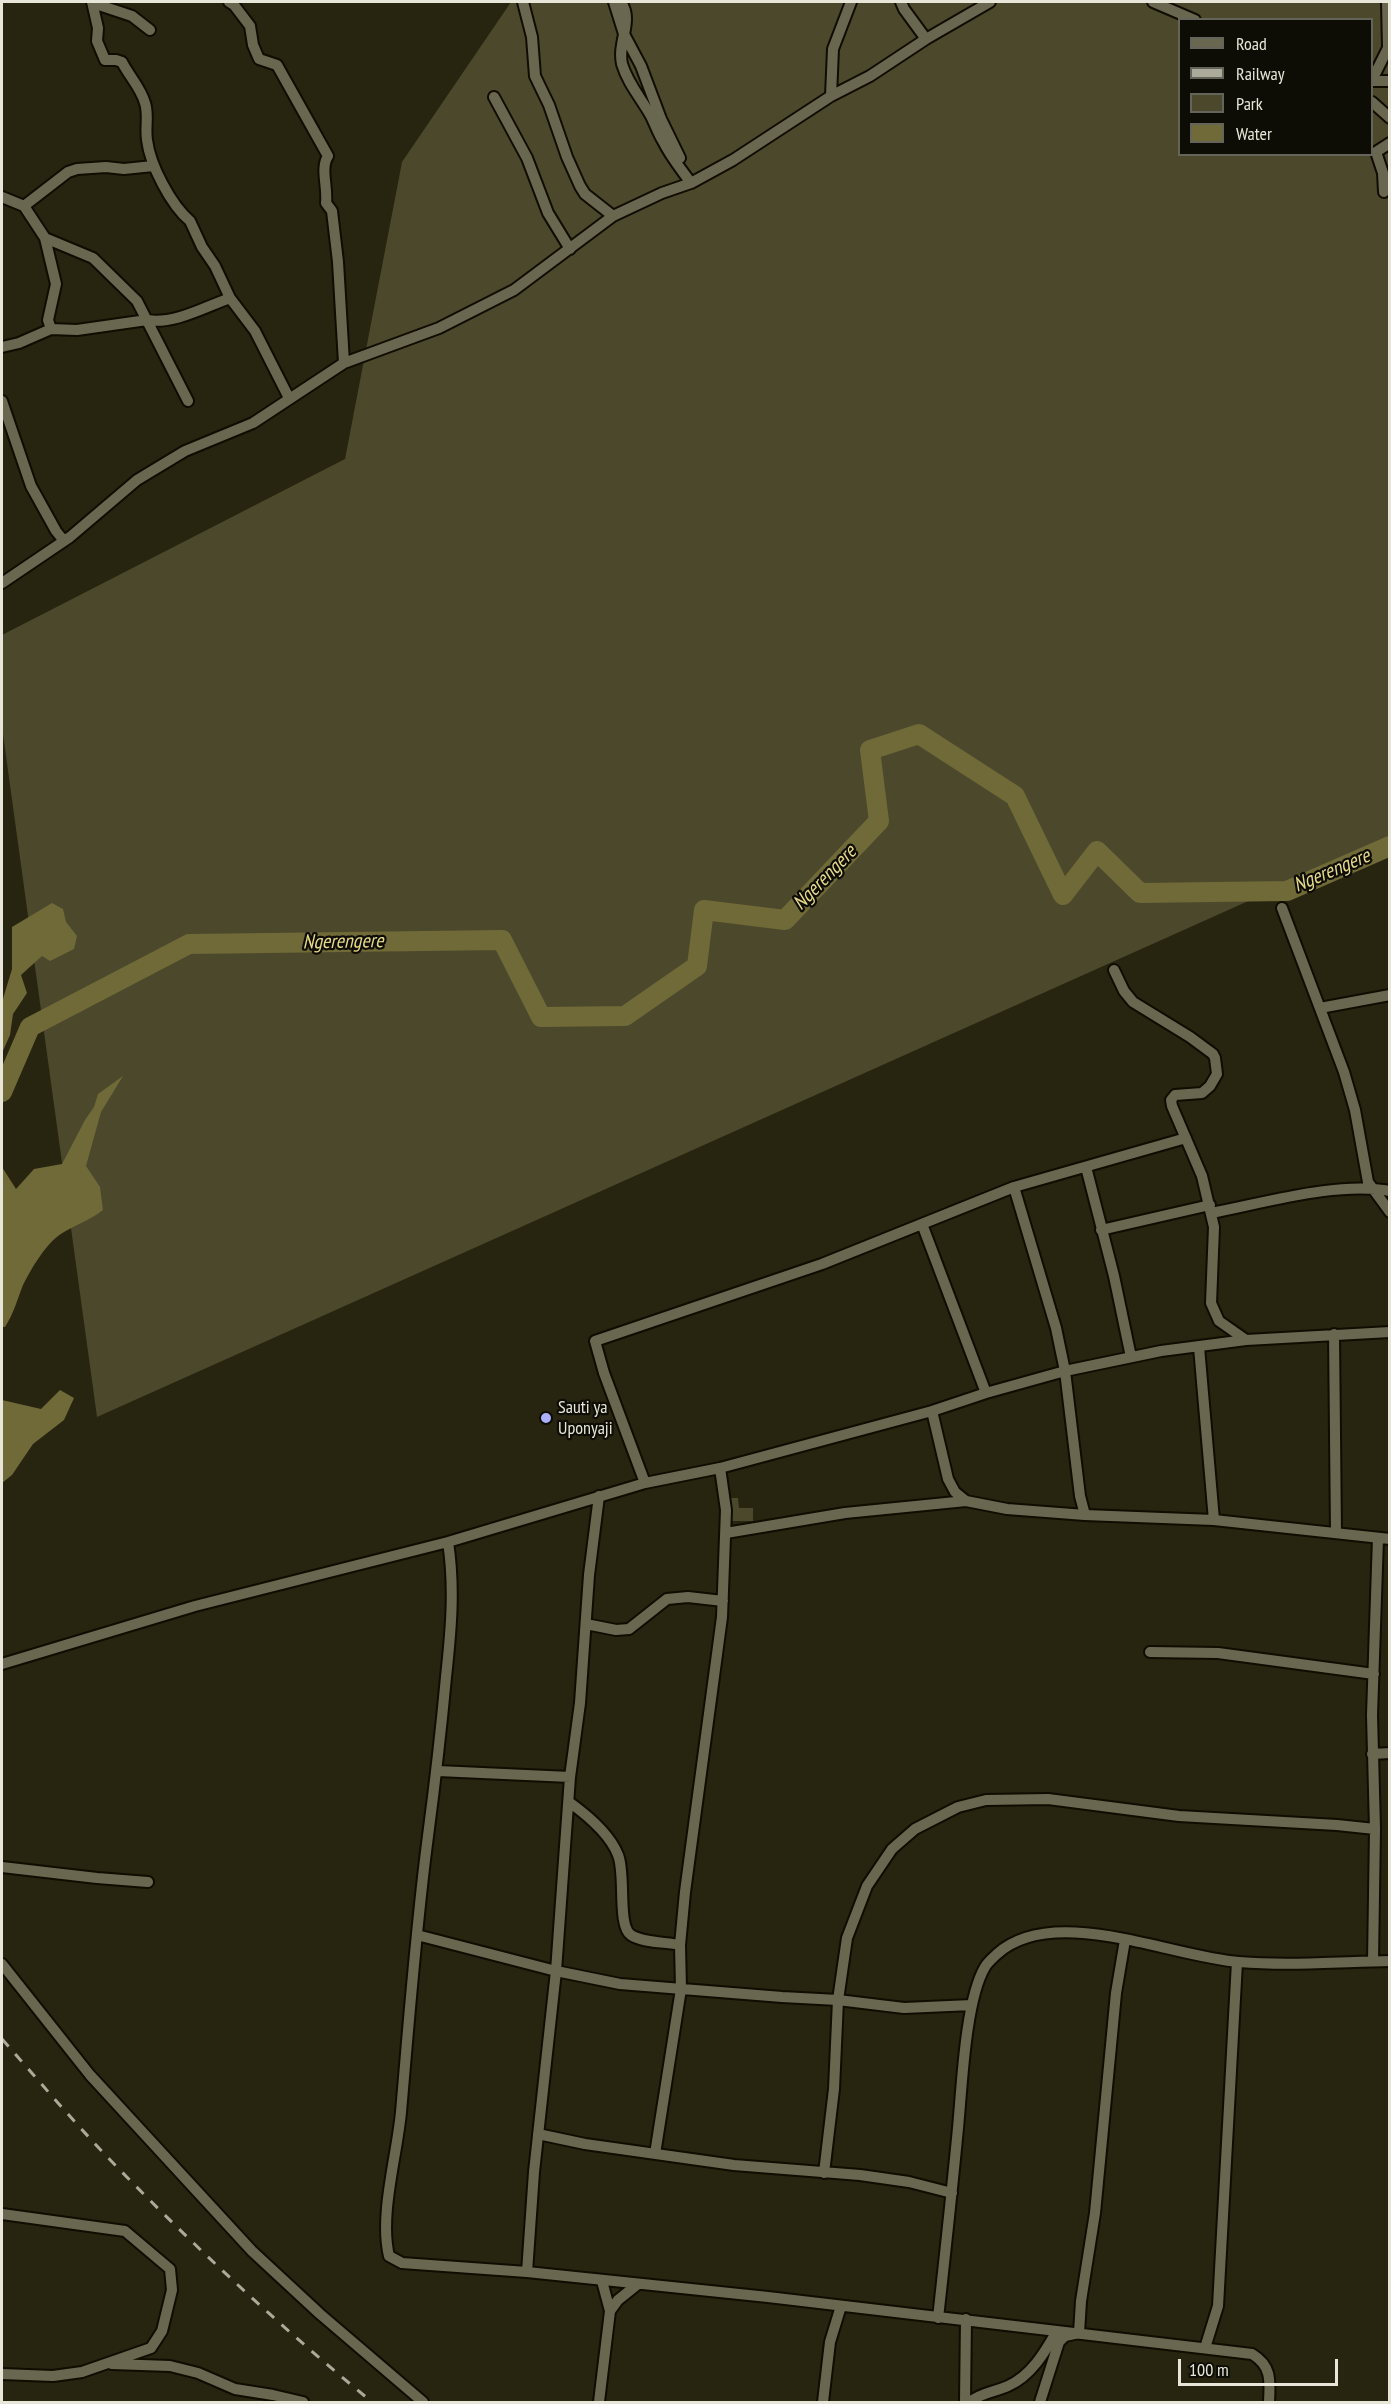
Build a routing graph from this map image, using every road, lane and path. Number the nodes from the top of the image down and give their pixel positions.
1 (92, 2) edge
2 (229, 2) edge
3 (523, 2) edge
4 (614, 2) edge
5 (621, 2) edge
6 (851, 2) edge
7 (902, 2) edge
8 (990, 2) edge
9 (1154, 2) edge
10 (1387, 2) edge
11 (1190, 18) edge
12 (150, 30) dead end
13 (624, 34) junction
14 (926, 39) junction
15 (1373, 76) edge
16 (1373, 80) edge
17 (1389, 81) edge
18 (831, 96) junction
19 (494, 97) dead end
20 (1373, 104) edge
21 (1389, 118) edge
22 (1389, 143) edge
23 (153, 166) junction
24 (691, 183) junction
25 (1384, 192) dead end
26 (2, 197) edge
27 (24, 206) junction
28 (613, 216) junction
29 (45, 238) junction
30 (570, 249) junction
31 (230, 298) junction
32 (147, 320) junction
33 (51, 329) junction
34 (2, 347) edge
35 (344, 363) junction
36 (289, 398) junction
37 (2, 401) edge
38 (188, 401) dead end
39 (64, 541) junction
40 (2, 583) edge
41 (1282, 908) dead end
42 (1114, 970) dead end
43 (1389, 995) edge
44 (1320, 1008) junction
45 (1186, 1138) junction
46 (1086, 1167) junction
47 (1014, 1187) junction
48 (1373, 1188) junction
49 (1389, 1191) edge
50 (1210, 1209) junction
51 (1389, 1212) edge
52 (922, 1224) junction
53 (1101, 1230) junction
54 (1389, 1332) edge
55 (1334, 1334) junction
56 (1246, 1340) junction
57 (1198, 1347) junction
58 (1131, 1357) junction
59 (1065, 1371) junction
60 (986, 1393) junction
61 (932, 1411) junction
62 (720, 1468) junction
63 (645, 1483) junction
64 (599, 1496) junction
65 (966, 1501) junction
66 (1085, 1515) junction
67 (1214, 1520) junction
68 (726, 1533) junction
69 (1336, 1533) junction
70 (1384, 1538) edge
71 (448, 1542) junction
72 (723, 1601) junction
73 (586, 1624) junction
74 (1150, 1652) dead end
75 (2, 1664) edge
76 (1374, 1674) junction
77 (1389, 1753) edge
78 (1372, 1754) junction
79 (438, 1771) junction
80 (570, 1777) junction
81 (568, 1802) junction
82 (1375, 1829) junction
83 (2, 1867) edge
84 (148, 1882) dead end
85 (417, 1935) junction
86 (1125, 1940) junction
87 (680, 1945) junction
88 (1373, 1961) junction
89 (1389, 1961) edge
90 (1237, 1962) junction
91 (2, 1964) edge
92 (556, 1971) junction
93 (681, 1989) junction
94 (838, 2000) junction
95 (972, 2005) junction
96 (538, 2134) junction
97 (655, 2154) junction
98 (824, 2173) junction
99 (952, 2193) junction
100 (2, 2214) edge
101 (527, 2272) junction
102 (602, 2281) junction
103 (638, 2284) junction
104 (841, 2306) junction
105 (610, 2311) junction
106 (938, 2318) junction
107 (966, 2319) junction
108 (1057, 2331) junction
109 (1079, 2332) junction
110 (1205, 2348) junction
111 (106, 2364) junction
112 (2, 2374) edge
113 (303, 2403) edge
114 (423, 2403) edge
115 (598, 2403) edge
116 (823, 2403) edge
117 (968, 2403) edge
118 (1040, 2403) edge
119 (1269, 2403) edge

1 - 12 street
1 - 23 street
2 - 35 street
3 - 28 street
4 - 13 street
5 - 13 street
6 - 18 street
7 - 14 street
8 - 14 street
9 - 11 street
10 - 15 street
13 - 24 street
13 - 24 street
14 - 18 street
16 - 17 street
18 - 24 street
19 - 30 street
20 - 21 street
22 - 25 street
23 - 27 street
23 - 31 street
24 - 28 street
26 - 27 street
27 - 29 street
28 - 30 street
29 - 32 street
29 - 33 street
30 - 35 street
31 - 32 street
31 - 36 street
32 - 33 street
32 - 38 street
33 - 34 street
35 - 36 street
36 - 39 street
37 - 39 street
39 - 40 street
41 - 44 street
42 - 45 street
43 - 44 street
44 - 48 street
45 - 46 street
45 - 50 street
46 - 47 street
46 - 53 street
47 - 52 street
47 - 59 street
48 - 49 street
48 - 50 street
48 - 51 street
50 - 53 street
50 - 56 street
52 - 60 street
52 - 63 street
53 - 58 street
54 - 55 street
55 - 56 street
55 - 69 street
56 - 57 street
57 - 58 street
57 - 67 street
58 - 59 street
59 - 60 street
59 - 66 street
60 - 61 street
61 - 62 street
61 - 65 street
62 - 63 street
62 - 68 street
63 - 64 street
64 - 71 street
64 - 73 street
65 - 66 street
65 - 68 street
66 - 67 street
67 - 69 street
68 - 72 street
69 - 70 street
70 - 76 street
71 - 75 street
71 - 79 street
72 - 73 street
72 - 87 street
73 - 80 street
74 - 76 street
76 - 78 street
77 - 78 street
78 - 82 street
79 - 80 street
79 - 85 street
80 - 81 street
81 - 87 street
81 - 92 street
82 - 88 street
82 - 94 street
83 - 84 street
85 - 92 street
85 - 101 street
86 - 90 street
86 - 95 street
86 - 109 street
87 - 93 street
88 - 89 street
88 - 90 street
90 - 110 street
91 - 114 street
92 - 93 street
92 - 96 street
93 - 94 street
93 - 97 street
94 - 95 street
94 - 98 street
95 - 99 street
96 - 97 street
96 - 101 street
97 - 98 street
98 - 99 street
99 - 106 street
100 - 111 street
101 - 102 street
102 - 103 street
102 - 105 street
103 - 104 street
103 - 105 street
104 - 106 street
104 - 116 street
105 - 115 street
106 - 107 street
107 - 108 street
107 - 117 street
108 - 109 street
108 - 117 street
109 - 110 street
109 - 118 street
110 - 119 street
111 - 112 street
111 - 113 street

